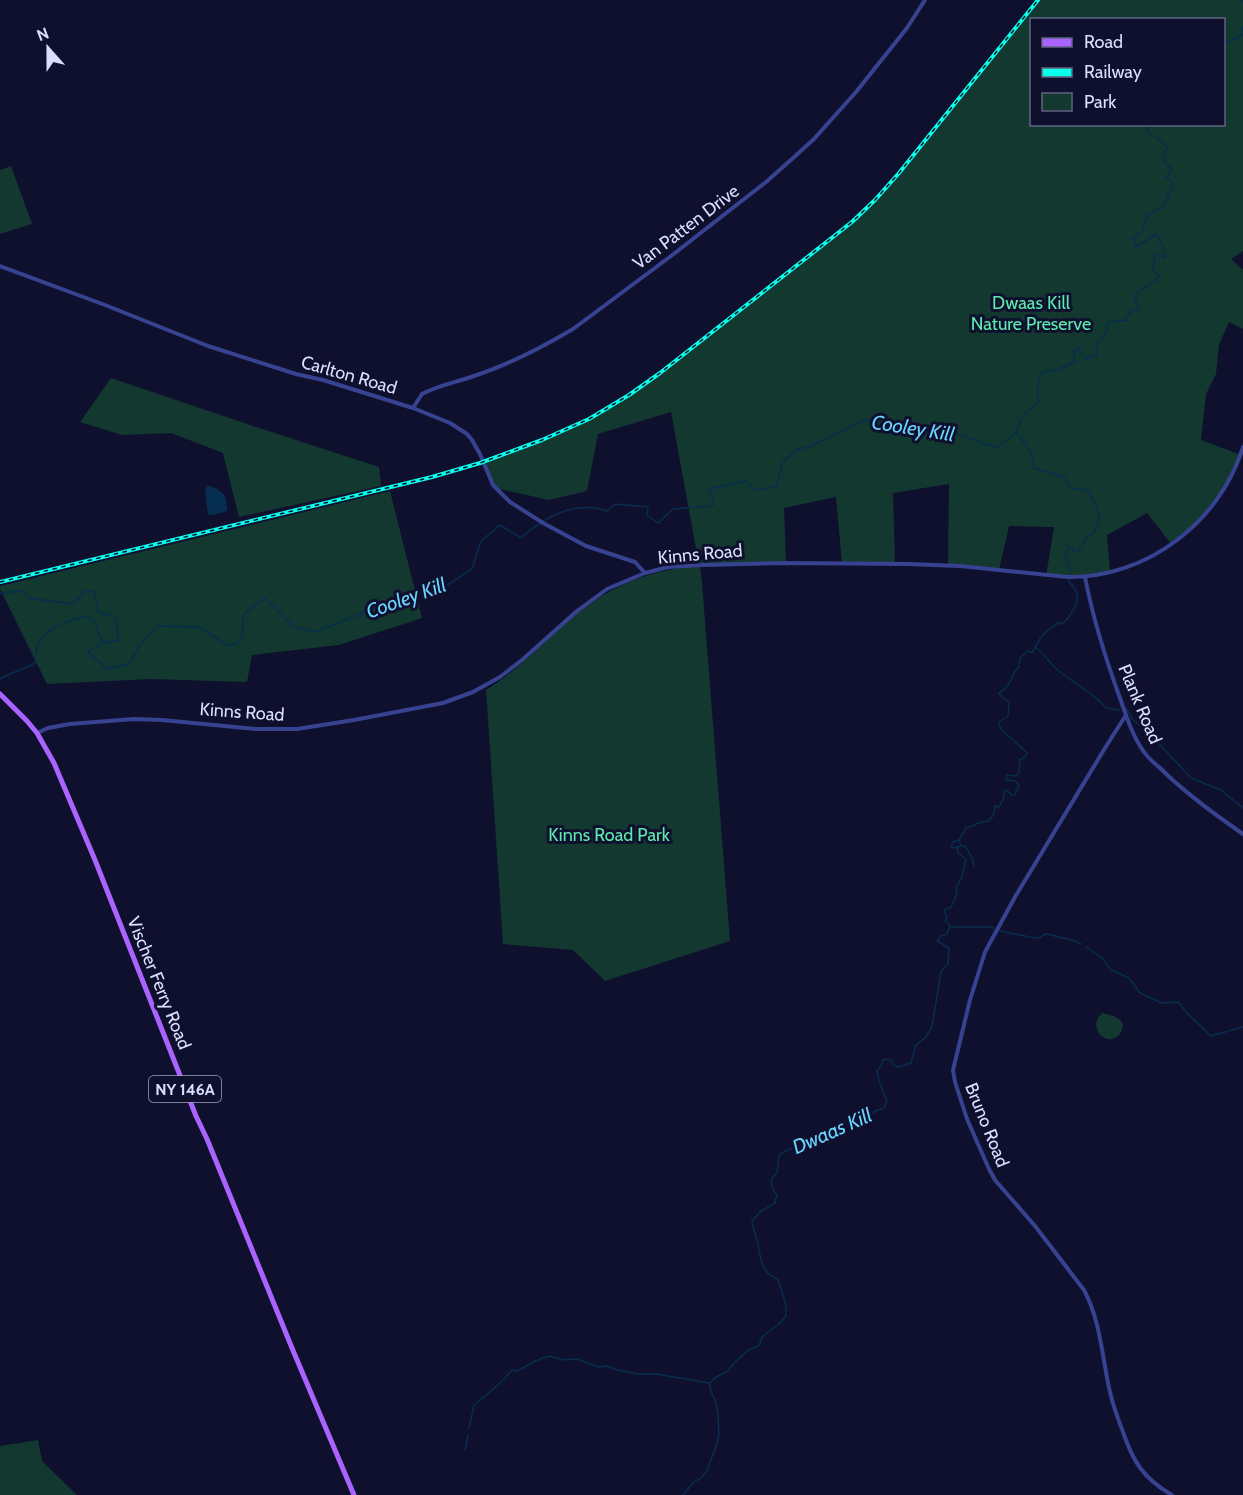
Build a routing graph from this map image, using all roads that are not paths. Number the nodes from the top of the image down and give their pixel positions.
1 (925, 0) edge
2 (0, 266) edge
3 (413, 408) junction
4 (1243, 447) edge
5 (645, 573) junction
6 (1085, 577) junction
7 (0, 694) edge
8 (1126, 716) junction
9 (37, 733) junction
10 (1243, 834) edge
11 (354, 1495) edge
12 (1172, 1495) edge

1 - 3 street, Van Patten Drive
2 - 3 street, Carlton Road
3 - 5 street, Carlton Road
4 - 6 street, Kinns Road
5 - 6 street, Kinns Road
5 - 9 street, Kinns Road
6 - 8 street, Plank Road
7 - 9 main road, Vischer Ferry Road / NY 146A
8 - 10 street, Plank Road
8 - 12 street, Bruno Road
9 - 11 main road, Vischer Ferry Road / NY 146A

